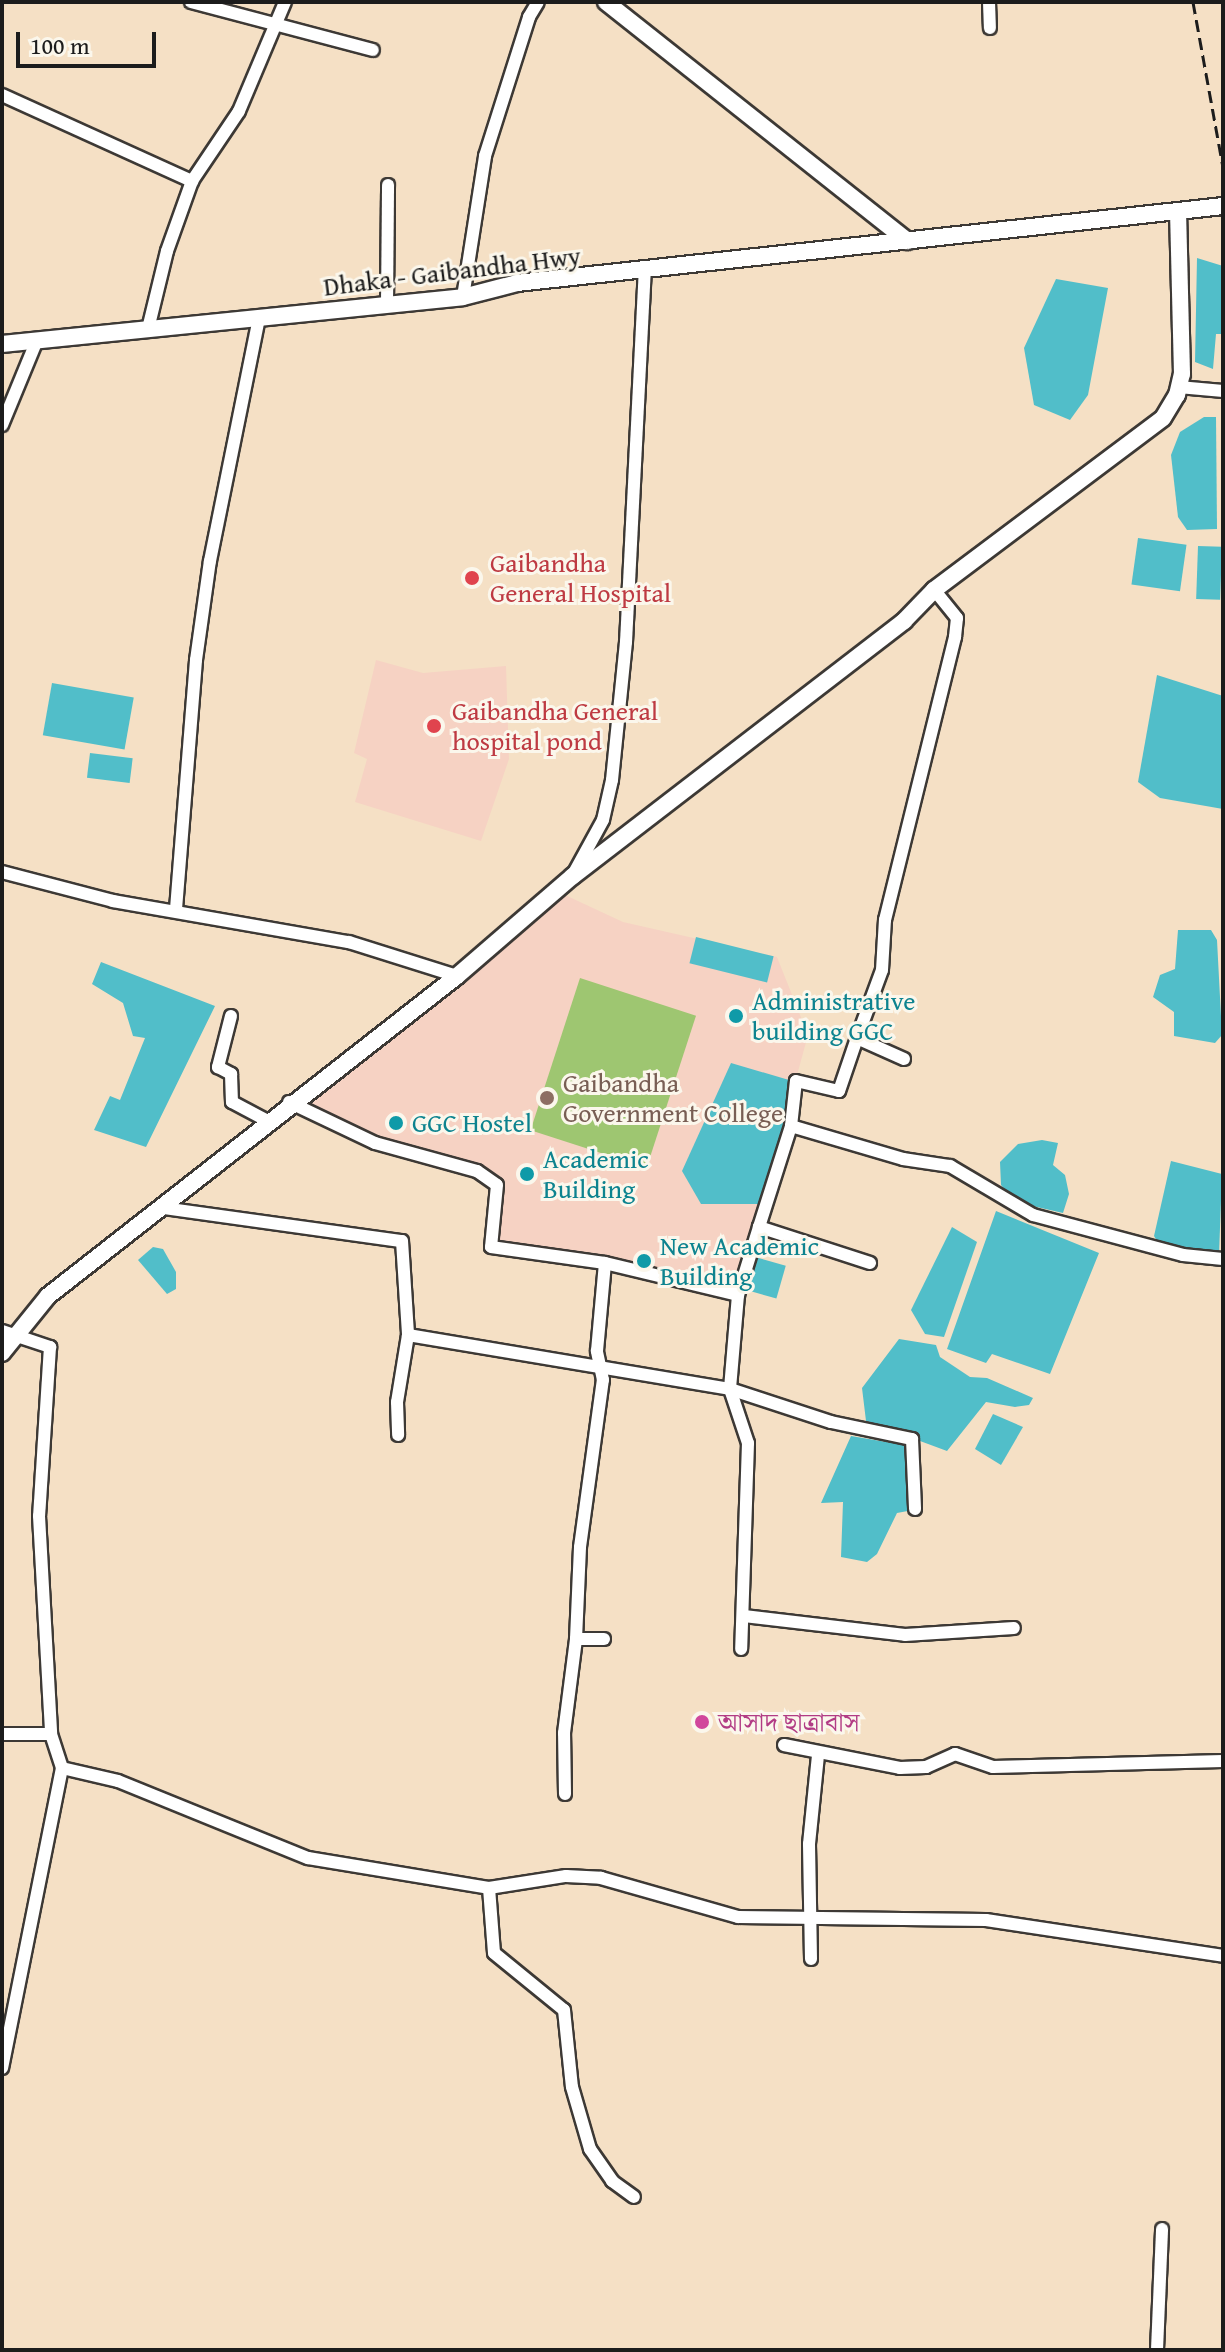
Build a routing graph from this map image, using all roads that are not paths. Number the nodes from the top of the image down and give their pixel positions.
1 (191, 2) edge
2 (285, 2) edge
3 (538, 2) edge
4 (606, 2) edge
5 (989, 2) edge
6 (276, 23) junction
7 (990, 28) dead end
8 (373, 50) dead end
9 (2, 95) edge
10 (192, 181) junction
11 (388, 185) dead end
12 (1223, 206) edge
13 (1178, 214) junction
14 (908, 241) junction
15 (645, 271) junction
16 (463, 297) junction
17 (387, 305) junction
18 (259, 319) junction
19 (148, 329) junction
20 (3, 340) edge
21 (37, 340) junction
22 (1179, 387) junction
23 (1223, 391) edge
24 (2, 425) edge
25 (934, 590) junction
26 (2, 872) edge
27 (573, 876) junction
28 (176, 909) junction
29 (457, 976) junction
30 (231, 1016) dead end
31 (857, 1038) junction
32 (904, 1059) dead end
33 (289, 1102) junction
34 (267, 1121) junction
35 (791, 1126) junction
36 (163, 1208) junction
37 (759, 1227) junction
38 (1223, 1259) edge
39 (605, 1263) junction
40 (870, 1263) dead end
41 (738, 1295) junction
42 (9, 1334) edge
43 (408, 1335) junction
44 (2, 1353) edge
45 (600, 1365) junction
46 (730, 1389) junction
47 (398, 1435) dead end
48 (915, 1509) dead end
49 (744, 1616) junction
50 (1014, 1628) dead end
51 (576, 1639) junction
52 (604, 1639) dead end
53 (741, 1649) dead end
54 (2, 1734) edge
55 (51, 1734) junction
56 (784, 1745) dead end
57 (818, 1755) junction
58 (1223, 1761) edge
59 (62, 1768) junction
60 (565, 1794) dead end
61 (489, 1888) junction
62 (809, 1916) junction
63 (1223, 1956) edge
64 (811, 1959) dead end
65 (2, 2068) edge
66 (634, 2197) dead end
67 (1162, 2229) dead end
68 (1157, 2350) edge

1 - 6 street
2 - 6 street
3 - 16 street
4 - 14 main road
5 - 7 street
6 - 8 street
6 - 10 street
9 - 10 street
10 - 19 street
11 - 17 street
12 - 13 main road, Dhaka - Gaibandha Hwy
13 - 14 main road, Dhaka - Gaibandha Hwy
13 - 22 main road
14 - 15 main road, Dhaka - Gaibandha Hwy
15 - 16 main road, Dhaka - Gaibandha Hwy
15 - 27 street
16 - 17 main road, Dhaka - Gaibandha Hwy
17 - 18 main road, Dhaka - Gaibandha Hwy
18 - 19 main road, Dhaka - Gaibandha Hwy
18 - 28 street
19 - 21 main road, Dhaka - Gaibandha Hwy
20 - 21 main road, Dhaka - Gaibandha Hwy
21 - 24 street
22 - 23 street
22 - 25 main road
25 - 27 main road
25 - 31 street
26 - 28 street
27 - 29 main road
28 - 29 street
29 - 33 main road
30 - 34 street
31 - 32 street
31 - 35 street
33 - 34 main road
33 - 39 street
34 - 36 main road
35 - 37 street
35 - 38 street
36 - 42 main road
36 - 43 street
37 - 40 street
37 - 41 street
39 - 41 street
39 - 45 street
41 - 46 street
42 - 44 main road
42 - 55 street
43 - 45 street
43 - 47 street
45 - 46 street
45 - 51 street
46 - 48 street
46 - 49 street
49 - 50 street
49 - 53 street
51 - 52 street
51 - 60 street
54 - 55 street
55 - 59 street
56 - 57 street
57 - 58 street
57 - 62 street
59 - 61 street
59 - 65 street
61 - 62 street
61 - 66 street
62 - 63 street
62 - 64 street
67 - 68 street

